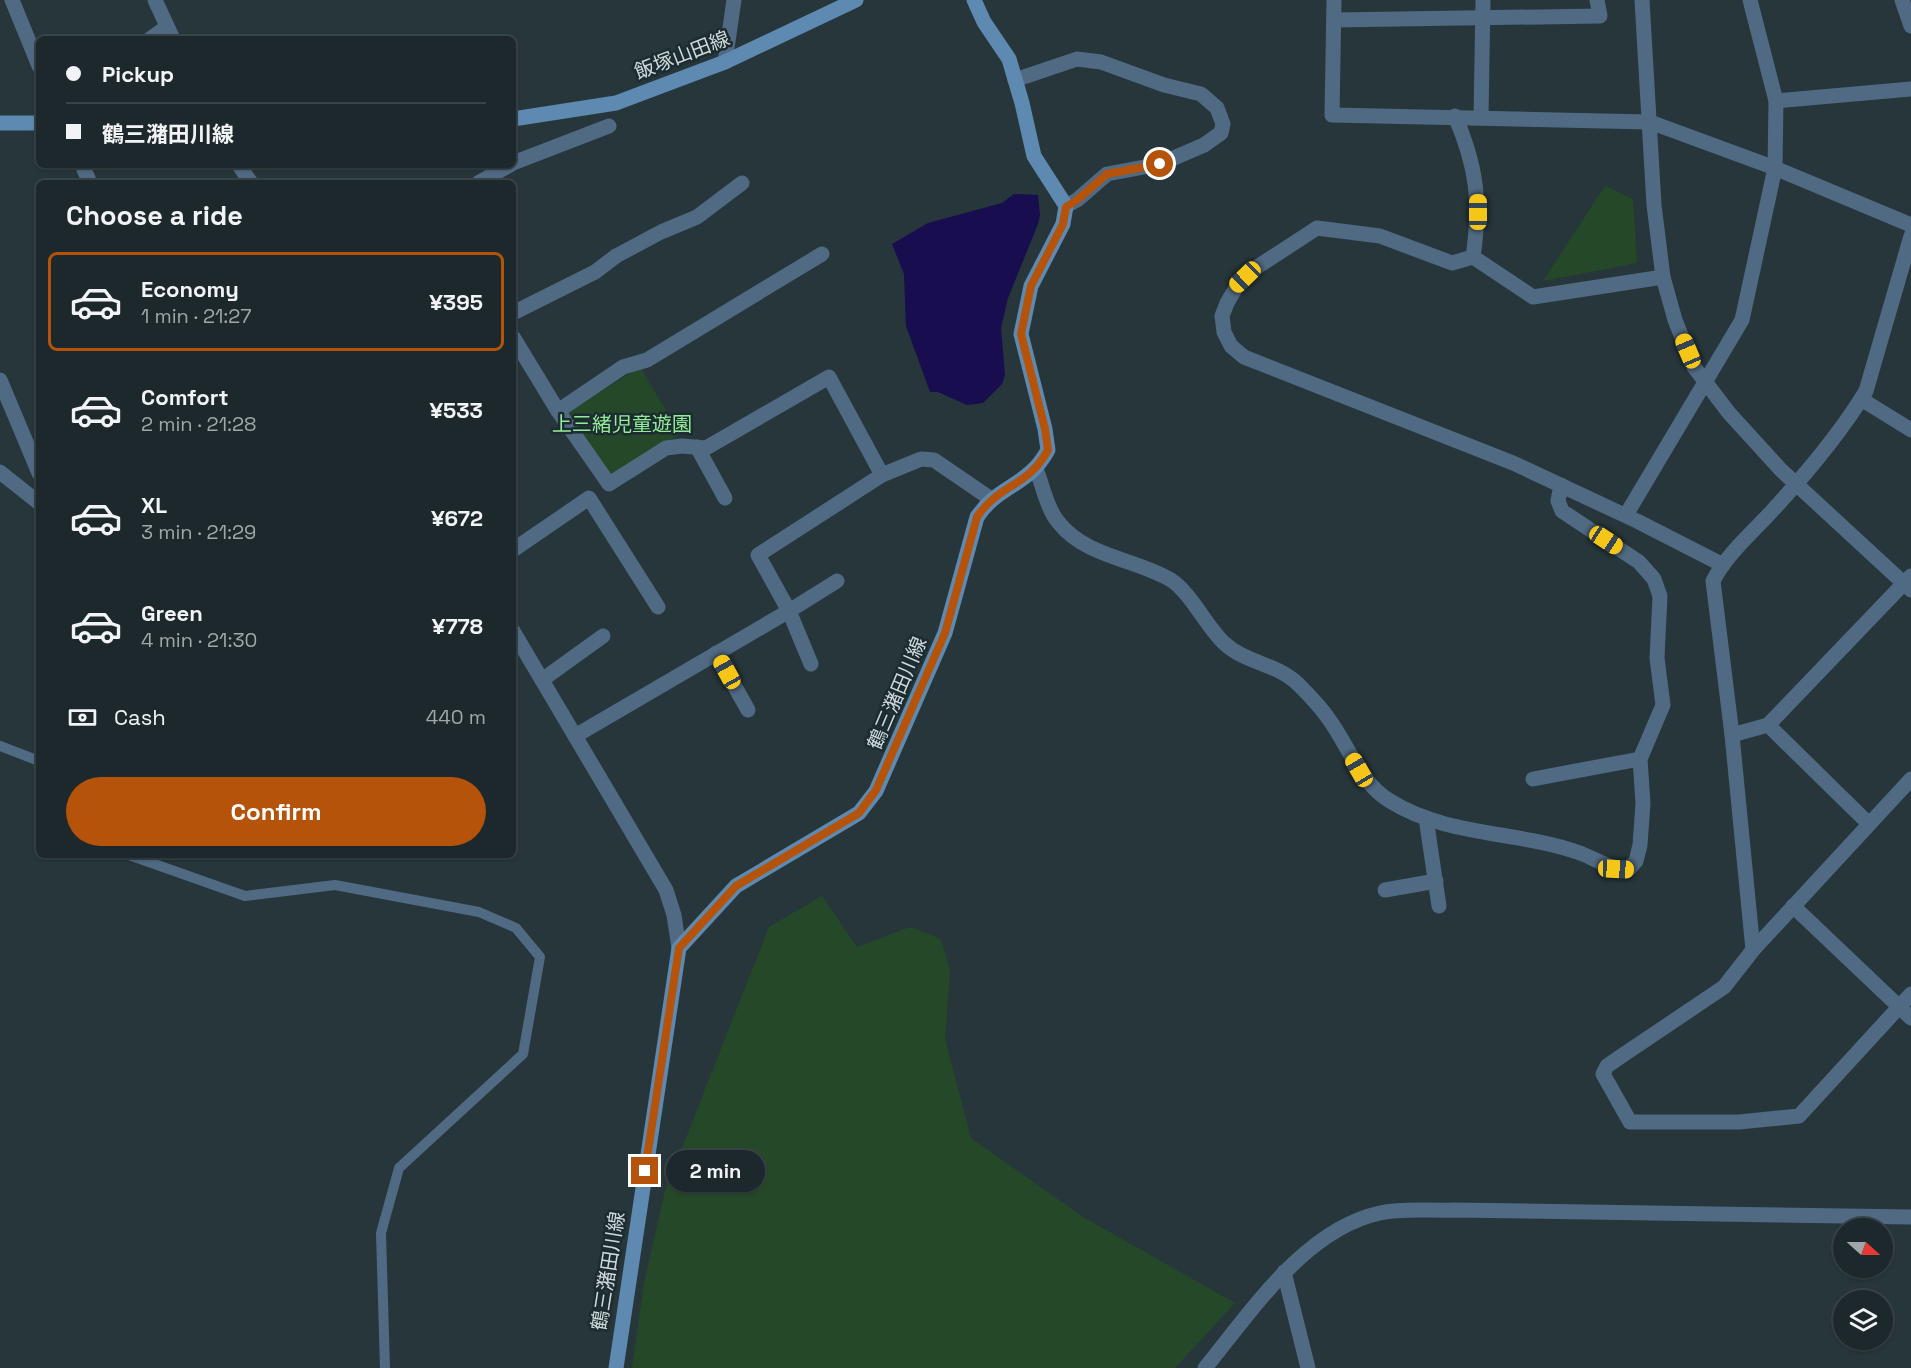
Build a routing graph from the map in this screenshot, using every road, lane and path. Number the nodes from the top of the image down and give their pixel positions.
1 (12, 0) edge
2 (155, 0) edge
3 (734, 0) edge
4 (856, 0) edge
5 (974, 0) edge
6 (1334, 0) edge
7 (1483, 0) edge
8 (1597, 0) edge
9 (1642, 0) edge
10 (1750, 0) edge
11 (1902, 0) edge
12 (1483, 18) junction
13 (1334, 20) junction
14 (1911, 26) edge
15 (170, 33) edge
16 (36, 59) edge
17 (725, 62) junction
18 (1015, 80) junction
19 (1911, 89) edge
20 (1776, 101) junction
21 (1455, 117) junction
22 (1481, 117) junction
23 (516, 120) edge
24 (1650, 122) junction
25 (0, 123) edge
26 (36, 123) edge
27 (609, 126) dead end
28 (516, 162) edge
29 (504, 168) edge
30 (1775, 168) junction
31 (483, 180) edge
32 (742, 183) dead end
33 (1066, 207) junction
34 (1911, 225) edge
35 (1911, 236) edge
36 (822, 254) dead end
37 (1473, 257) junction
38 (1663, 277) junction
39 (516, 312) edge
40 (516, 342) edge
41 (0, 380) edge
42 (1706, 382) junction
43 (1861, 399) junction
44 (558, 411) junction
45 (1911, 430) edge
46 (697, 447) junction
47 (36, 466) edge
48 (1035, 469) junction
49 (0, 471) edge
50 (882, 475) junction
51 (1797, 484) junction
52 (1561, 485) junction
53 (725, 498) dead end
54 (992, 499) junction
55 (36, 501) edge
56 (1626, 515) junction
57 (516, 548) edge
58 (1723, 565) junction
59 (837, 581) dead end
60 (1909, 583) edge
61 (658, 607) dead end
62 (789, 611) junction
63 (516, 636) edge
64 (603, 636) dead end
65 (716, 653) junction
66 (811, 664) dead end
67 (542, 680) junction
68 (748, 710) dead end
69 (1768, 725) junction
70 (1732, 735) junction
71 (575, 736) junction
72 (0, 746) edge
73 (1640, 759) junction
74 (36, 760) edge
75 (1533, 778) dead end
76 (1911, 779) edge
77 (1426, 818) junction
78 (1868, 823) junction
79 (137, 858) edge
80 (1436, 881) junction
81 (1385, 890) dead end
82 (1439, 906) dead end
83 (1793, 906) junction
84 (679, 948) junction
85 (1753, 950) junction
86 (1911, 994) edge
87 (1899, 1006) junction
88 (1911, 1018) edge
89 (1911, 1217) edge
90 (1284, 1272) junction
91 (385, 1368) edge
92 (616, 1368) edge
93 (1204, 1368) edge
94 (1308, 1368) edge

1 - 16 street
2 - 15 street
3 - 17 street
4 - 17 main road, 飯塚山田線
5 - 18 main road
6 - 13 street
7 - 12 street
8 - 12 street
9 - 24 street
10 - 20 street
11 - 14 street
12 - 13 street
12 - 22 street
13 - 21 street
17 - 23 main road, 飯塚山田線
18 - 33 main road
18 - 33 street
19 - 20 street
20 - 30 street
21 - 22 street
21 - 37 street
22 - 24 street
24 - 30 street
24 - 38 street
25 - 26 main road
27 - 28 street
29 - 31 street
30 - 34 street
30 - 42 street
32 - 39 street
33 - 48 main road
35 - 43 street
36 - 44 street
37 - 38 street
37 - 52 street
38 - 42 street
40 - 44 street
41 - 47 street
42 - 51 street
42 - 56 street
43 - 45 street
43 - 51 street
44 - 46 street
46 - 50 street
46 - 53 street
48 - 54 main road, 鶴三潴田川線
48 - 77 street
49 - 55 street
50 - 54 street
50 - 62 street
51 - 58 street
51 - 60 street
52 - 56 street
52 - 73 street
54 - 84 main road, 鶴三潴田川線
56 - 58 street
57 - 61 street
58 - 70 street
59 - 62 street
60 - 69 street
62 - 65 street
62 - 66 street
63 - 67 street
64 - 67 street
65 - 68 street
65 - 71 street
67 - 71 street
69 - 70 street
69 - 78 street
70 - 85 street
71 - 84 street
72 - 74 lane
73 - 75 street
73 - 77 street
76 - 78 street
77 - 80 street
78 - 83 street
79 - 91 lane
80 - 81 street
80 - 82 street
83 - 85 street
83 - 87 street
84 - 92 main road, 鶴三潴田川線
85 - 87 street
86 - 87 street
87 - 88 street
89 - 90 street
90 - 93 street
90 - 94 street

